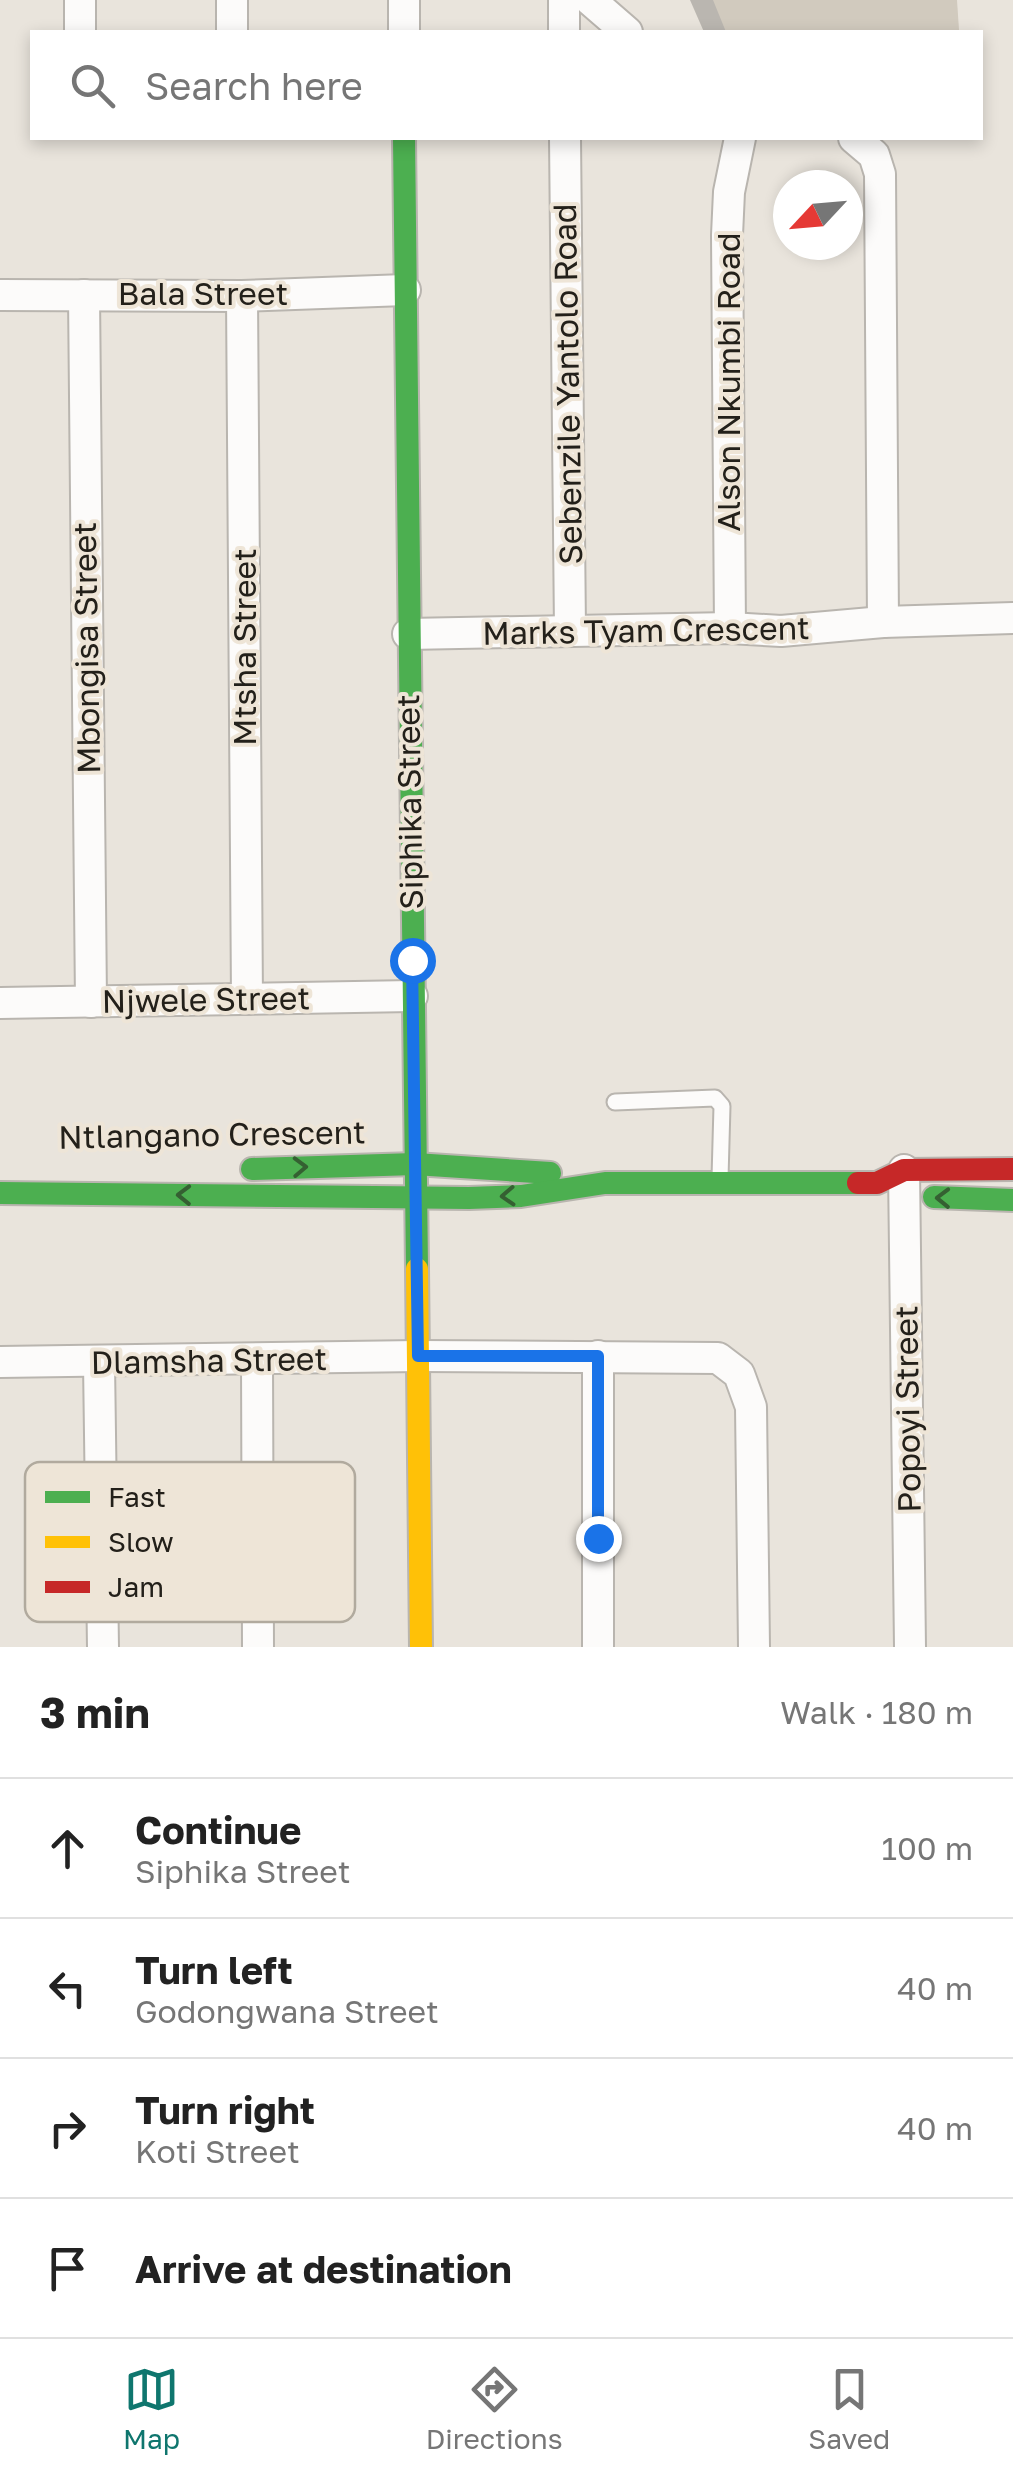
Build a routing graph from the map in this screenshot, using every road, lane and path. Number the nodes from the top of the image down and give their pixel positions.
1 (80, 0) edge
2 (232, 0) edge
3 (404, 0) edge
4 (564, 0) edge
5 (590, 0) edge
6 (80, 30) edge
7 (232, 30) edge
8 (404, 30) edge
9 (564, 30) edge
10 (625, 30) edge
11 (404, 140) edge
12 (565, 140) edge
13 (740, 140) edge
14 (856, 140) edge
15 (405, 290) junction
16 (84, 294) junction
17 (0, 296) edge
18 (242, 296) junction
19 (1013, 618) edge
20 (883, 622) junction
21 (730, 628) junction
22 (570, 630) junction
23 (408, 634) junction
24 (412, 996) junction
25 (247, 999) junction
26 (91, 1002) junction
27 (0, 1003) edge
28 (615, 1102) dead end
29 (415, 1164) junction
30 (1013, 1169) edge
31 (47, 1170) dead end
32 (228, 1170) dead end
33 (0, 1171) edge
34 (720, 1182) junction
35 (605, 1183) junction
36 (895, 1183) junction
37 (0, 1192) edge
38 (418, 1199) junction
39 (1013, 1200) edge
40 (418, 1356) junction
41 (598, 1356) junction
42 (257, 1361) junction
43 (0, 1362) edge
44 (99, 1363) junction
45 (100, 1462) edge
46 (257, 1462) edge
47 (103, 1622) edge
48 (258, 1622) edge
49 (103, 1647) edge
50 (258, 1647) edge
51 (421, 1647) edge
52 (598, 1647) edge
53 (754, 1647) edge
54 (910, 1647) edge

1 - 6 street
2 - 7 street
3 - 8 street
4 - 9 street
5 - 10 street
11 - 15 street, Siphika Street
12 - 22 street, Sebenzile Yantolo Road
13 - 21 street, Alson Nkumbi Road
14 - 20 street
15 - 18 street, Bala Street
15 - 23 street, Siphika Street
16 - 17 street, Bala Street
16 - 18 street, Bala Street
16 - 26 street, Mbongisa Street
18 - 25 street, Mtsha Street
19 - 20 street, Marks Tyam Crescent
20 - 21 street, Marks Tyam Crescent
21 - 22 street, Marks Tyam Crescent
22 - 23 street, Marks Tyam Crescent
23 - 24 street, Siphika Street
24 - 25 street, Njwele Street
24 - 29 street, Siphika Street
25 - 26 street, Njwele Street
26 - 27 street, Njwele Street
28 - 34 lane
32 -> 29 street, Ntlangano Crescent
29 - 35 street, Ntlangano Crescent
29 - 38 street, Siphika Street
30 - 36 street, Ntlangano Crescent
31 - 33 street, Ntlangano Crescent
34 - 35 street, Ntlangano Crescent
34 - 36 street, Ntlangano Crescent
35 -> 38 street, Ntlangano Crescent
39 -> 36 street, Ntlangano Crescent
36 - 54 street, Popoyi Street
38 -> 37 street, Ntlangano Crescent
38 - 40 street, Siphika Street
40 - 41 street, Dlamsha Street
40 - 42 street, Dlamsha Street
40 - 51 street, Siphika Street
41 - 52 street
41 - 53 street, Dlamsha Street
42 - 44 street, Dlamsha Street
42 - 46 street
43 - 44 street, Dlamsha Street
44 - 45 street
47 - 49 street
48 - 50 street

